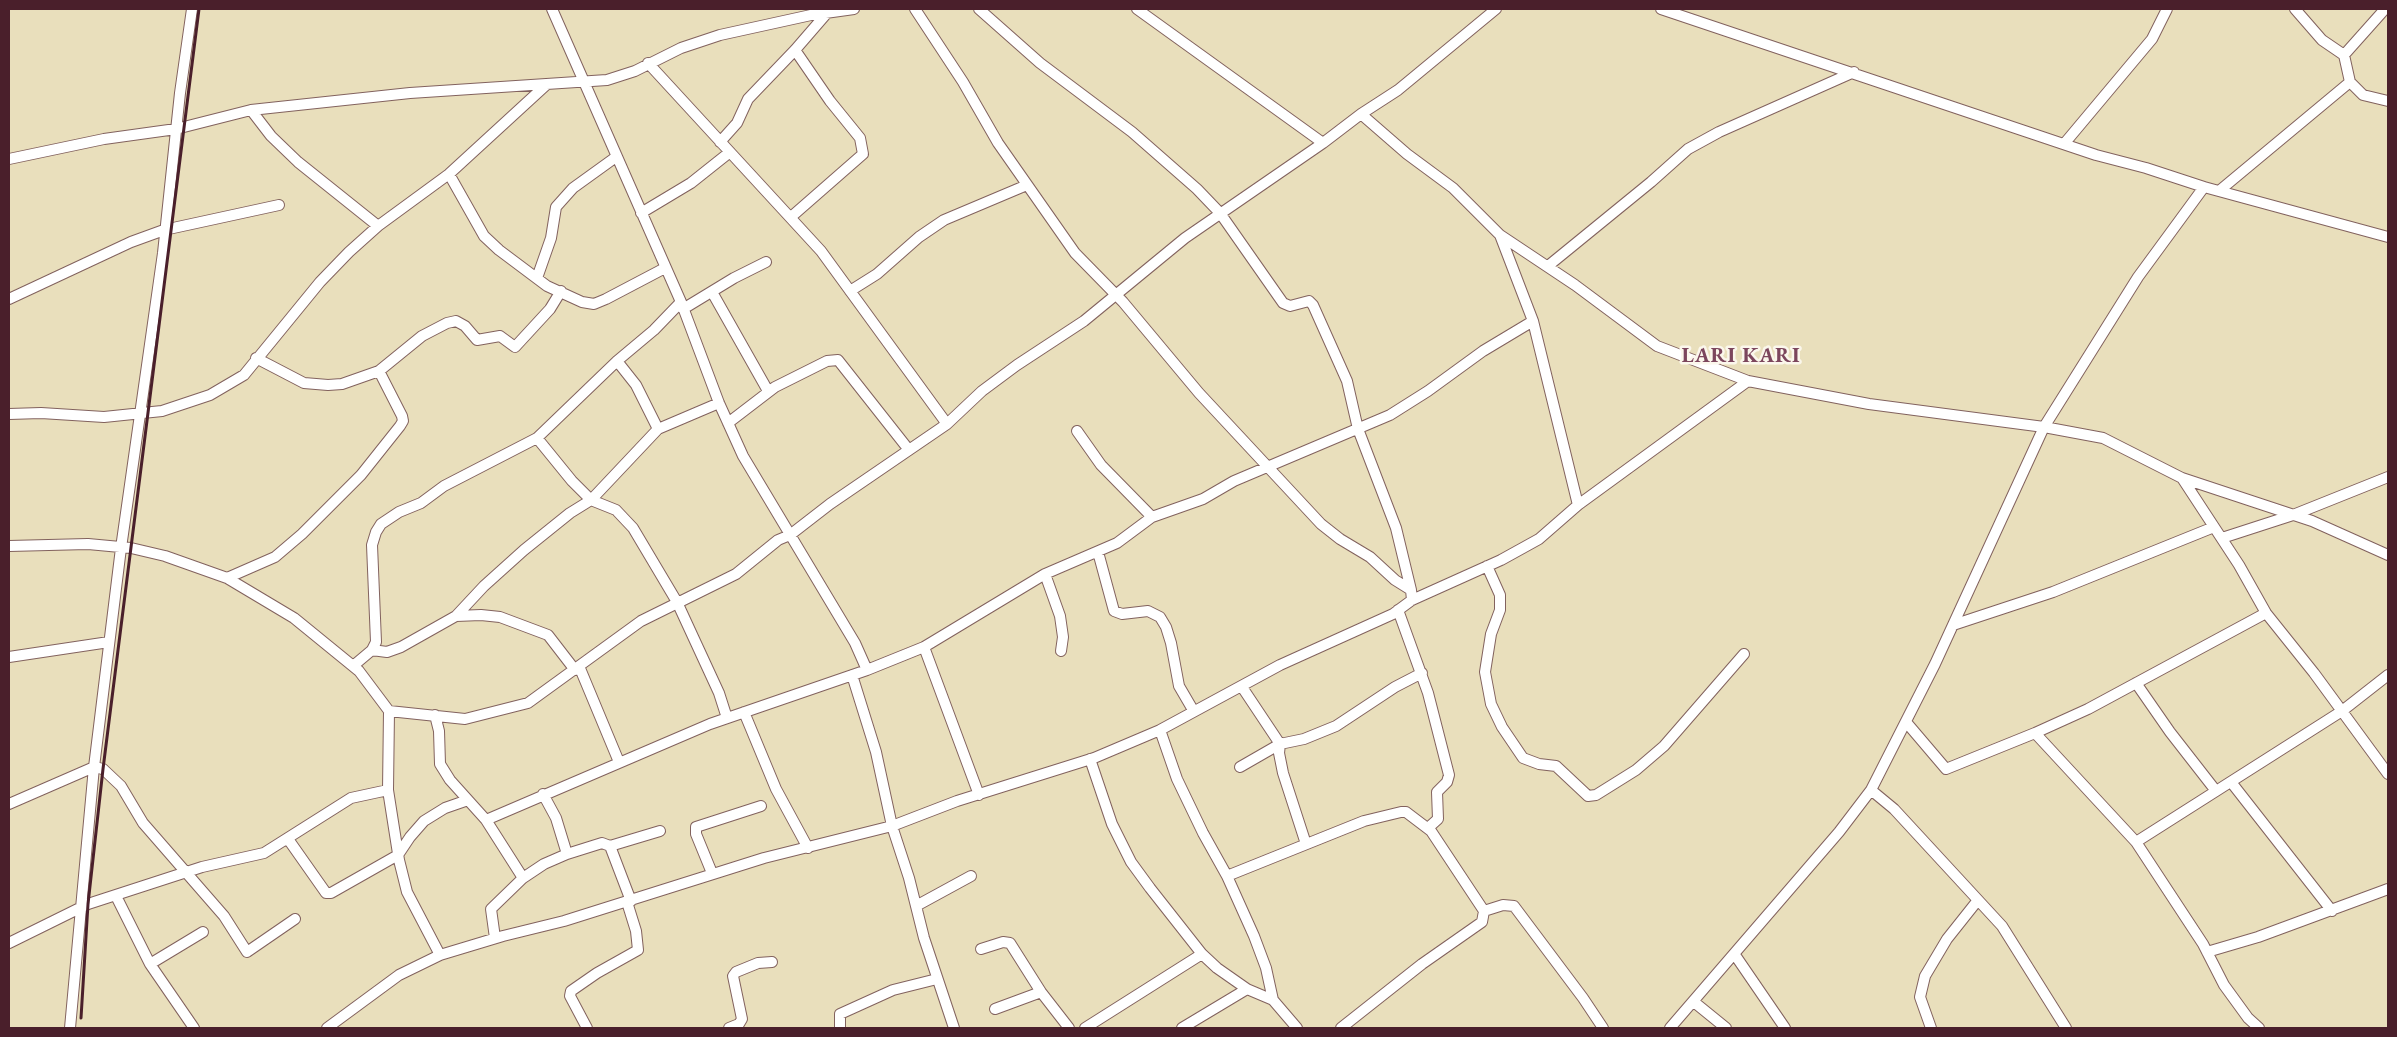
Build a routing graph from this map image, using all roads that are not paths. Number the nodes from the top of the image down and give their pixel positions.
1 (192, 9) edge
2 (552, 9) edge
3 (854, 9) edge
4 (915, 9) edge
5 (980, 9) edge
6 (1137, 9) edge
7 (1496, 9) edge
8 (1661, 9) edge
9 (2166, 9) edge
10 (2295, 9) edge
11 (2385, 9) edge
12 (827, 11) edge
13 (795, 50) junction
14 (2344, 55) junction
15 (648, 63) junction
16 (1854, 72) junction
17 (583, 82) junction
18 (2350, 82) junction
19 (546, 85) junction
20 (2388, 101) edge
21 (251, 110) junction
22 (1360, 114) junction
23 (176, 129) junction
24 (720, 142) junction
25 (1323, 143) junction
26 (2064, 144) junction
27 (730, 152) junction
28 (616, 157) junction
29 (9, 160) edge
30 (449, 174) junction
31 (1027, 185) junction
32 (2204, 188) junction
33 (2219, 191) junction
34 (280, 205) dead end
35 (641, 213) junction
36 (1220, 213) junction
37 (791, 217) junction
38 (378, 226) junction
39 (164, 230) junction
40 (1500, 235) junction
41 (2388, 237) edge
42 (766, 262) dead end
43 (1548, 266) junction
44 (665, 268) junction
45 (537, 278) junction
46 (850, 291) junction
47 (561, 292) junction
48 (712, 292) junction
49 (1114, 295) junction
50 (9, 299) edge
51 (682, 306) junction
52 (1534, 321) junction
53 (256, 358) junction
54 (617, 361) junction
55 (379, 371) junction
56 (1748, 381) junction
57 (768, 391) junction
58 (719, 403) junction
59 (140, 413) junction
60 (9, 414) edge
61 (728, 423) junction
62 (947, 424) junction
63 (2044, 426) junction
64 (658, 429) junction
65 (1358, 429) junction
66 (1077, 431) dead end
67 (537, 438) junction
68 (909, 450) junction
69 (1268, 468) junction
70 (2388, 477) edge
71 (2182, 478) junction
72 (591, 500) junction
73 (1578, 505) junction
74 (2293, 515) junction
75 (1152, 517) junction
76 (2214, 527) junction
77 (790, 535) junction
78 (2222, 538) junction
79 (9, 546) edge
80 (121, 548) junction
81 (1098, 552) junction
82 (2388, 555) edge
83 (1487, 566) junction
84 (1045, 574) junction
85 (227, 578) junction
86 (1412, 595) junction
87 (677, 602) junction
88 (1398, 610) junction
89 (2266, 613) junction
90 (456, 616) junction
91 (1953, 625) junction
92 (109, 642) junction
93 (924, 647) junction
94 (372, 650) junction
95 (1060, 651) dead end
96 (1744, 654) dead end
97 (9, 657) edge
98 (352, 666) junction
99 (577, 668) junction
100 (867, 670) junction
101 (1422, 673) junction
102 (852, 675) junction
103 (2388, 675) edge
104 (2136, 683) junction
105 (1242, 687) junction
106 (1193, 710) junction
107 (389, 711) junction
108 (2342, 711) junction
109 (744, 712) junction
110 (435, 715) junction
111 (728, 718) junction
112 (1906, 722) junction
113 (1160, 730) junction
114 (2035, 733) junction
115 (1280, 744) junction
116 (1090, 759) junction
117 (619, 762) junction
118 (94, 767) junction
119 (1240, 767) dead end
120 (2388, 774) edge
121 (2231, 782) junction
122 (388, 790) junction
123 (1870, 790) junction
124 (2216, 791) junction
125 (543, 794) junction
126 (979, 795) junction
127 (468, 800) junction
128 (9, 804) edge
129 (761, 806) dead end
130 (486, 820) junction
131 (892, 826) junction
132 (1428, 828) junction
133 (660, 830) dead end
134 (288, 839) junction
135 (2136, 842) junction
136 (1306, 844) junction
137 (610, 846) junction
138 (808, 848) junction
139 (566, 854) junction
140 (398, 855) junction
141 (187, 872) junction
142 (712, 873) junction
143 (971, 876) dead end
144 (1227, 876) junction
145 (523, 878) junction
146 (2388, 890) edge
147 (116, 896) junction
148 (1978, 900) junction
149 (629, 901) junction
150 (80, 906) junction
151 (916, 906) junction
152 (1484, 911) junction
153 (2332, 911) junction
154 (295, 919) dead end
155 (204, 932) dead end
156 (495, 938) junction
157 (9, 943) edge
158 (982, 949) dead end
159 (2207, 952) junction
160 (1202, 954) junction
161 (1735, 954) junction
162 (440, 955) junction
163 (772, 962) dead end
164 (150, 964) junction
165 (937, 979) junction
166 (1247, 989) junction
167 (1041, 992) junction
168 (1273, 1000) junction
169 (1694, 1002) junction
170 (995, 1009) dead end
171 (70, 1028) edge
172 (194, 1028) edge
173 (327, 1028) edge
174 (587, 1028) edge
175 (729, 1028) edge
176 (840, 1028) edge
177 (954, 1028) edge
178 (1069, 1028) edge
179 (1085, 1028) edge
180 (1182, 1028) edge
181 (1298, 1028) edge
182 (1341, 1028) edge
183 (1603, 1028) edge
184 (1670, 1028) edge
185 (1726, 1028) edge
186 (1785, 1028) edge
187 (1931, 1028) edge
188 (2066, 1028) edge
189 (2259, 1028) edge

1 - 23 street
2 - 17 street
3 - 12 street
4 - 31 street
5 - 36 street
6 - 25 street
7 - 22 street
8 - 16 street
9 - 26 street
10 - 14 street
11 - 14 street
12 - 13 street
12 - 15 street
13 - 24 street
13 - 37 street
14 - 18 street
15 - 17 street
15 - 24 street
16 - 26 street
16 - 43 street
17 - 19 street
17 - 28 street
18 - 20 street
18 - 33 street
19 - 21 street
19 - 30 street
21 - 23 street
21 - 38 street
22 - 25 street
22 - 40 street
23 - 29 street
23 - 39 street
24 - 27 street
25 - 36 street
26 - 32 street
27 - 35 street
27 - 37 street
28 - 35 street
28 - 45 street
30 - 38 street
30 - 45 street
31 - 46 street
31 - 49 street
32 - 33 street
32 - 63 street
33 - 41 street
34 - 39 street
35 - 44 street
36 - 49 street
36 - 65 street
37 - 46 street
38 - 53 street
39 - 50 street
39 - 59 street
40 - 43 street
40 - 52 street
42 - 48 street
43 - 56 street
44 - 47 street
44 - 51 street
45 - 47 street
46 - 62 street
47 - 55 street
48 - 51 street
48 - 57 street
49 - 62 street
49 - 69 street
51 - 54 street
51 - 58 street
52 - 65 street
52 - 73 street
53 - 55 street
53 - 59 street
54 - 64 street
54 - 67 street
55 - 85 street
56 - 63 street
56 - 73 street
57 - 61 street
57 - 68 street
58 - 61 street
58 - 64 street
59 - 60 street
59 - 80 street
61 - 77 street
62 - 68 street
63 - 71 street
63 - 91 street
64 - 72 street
65 - 69 street
65 - 86 street
66 - 75 street
67 - 72 street
67 - 94 street
68 - 77 street
69 - 75 street
69 - 86 street
70 - 74 street
71 - 74 street
71 - 76 street
72 - 87 street
72 - 90 street
73 - 83 street
74 - 78 street
74 - 82 street
75 - 81 street
76 - 78 street
76 - 91 street
77 - 87 street
77 - 100 street
78 - 89 street
79 - 80 street
80 - 85 street
80 - 92 street
81 - 84 street
81 - 106 street
83 - 86 street
83 - 96 street
84 - 93 street
84 - 95 street
85 - 98 street
86 - 88 street
87 - 99 street
87 - 111 street
88 - 101 street
88 - 105 street
89 - 104 street
89 - 108 street
90 - 94 street
90 - 99 street
91 - 112 street
92 - 97 street
92 - 118 street
93 - 100 street
93 - 126 street
94 - 98 street
98 - 107 street
99 - 110 street
99 - 117 street
100 - 102 street
101 - 115 street
101 - 132 street
102 - 109 street
102 - 131 street
103 - 108 street
104 - 114 street
104 - 124 street
105 - 106 street
105 - 115 street
106 - 113 street
107 - 110 street
107 - 122 street
108 - 120 street
108 - 121 street
109 - 111 street
109 - 138 street
110 - 127 street
111 - 117 street
112 - 114 street
112 - 123 street
113 - 116 street
113 - 144 street
114 - 135 street
115 - 119 street
115 - 136 street
116 - 126 street
116 - 160 street
117 - 125 street
118 - 128 street
118 - 141 street
118 - 150 street
121 - 124 street
121 - 153 street
122 - 134 street
122 - 140 street
123 - 148 street
123 - 161 street
124 - 135 street
125 - 130 street
125 - 139 street
126 - 131 street
127 - 130 street
127 - 140 street
129 - 142 street
130 - 145 street
131 - 138 street
131 - 151 street
132 - 136 street
132 - 152 street
133 - 137 street
134 - 140 street
134 - 141 street
135 - 159 street
136 - 144 street
137 - 139 street
137 - 149 street
138 - 142 street
139 - 145 street
140 - 162 street
141 - 147 street
141 - 154 street
142 - 149 street
143 - 151 street
144 - 168 street
145 - 156 street
146 - 153 street
147 - 150 street
147 - 164 street
148 - 187 street
148 - 188 street
149 - 156 street
149 - 174 street
150 - 157 street
150 - 171 street
151 - 165 street
152 - 182 street
152 - 183 street
153 - 159 street
155 - 164 street
156 - 162 street
158 - 167 street
159 - 189 street
160 - 166 street
160 - 179 street
161 - 169 street
161 - 186 street
162 - 173 street
163 - 175 street
164 - 172 street
165 - 176 street
165 - 177 street
166 - 168 street
166 - 180 street
167 - 170 street
167 - 178 street
168 - 181 street
169 - 184 street
169 - 185 street

